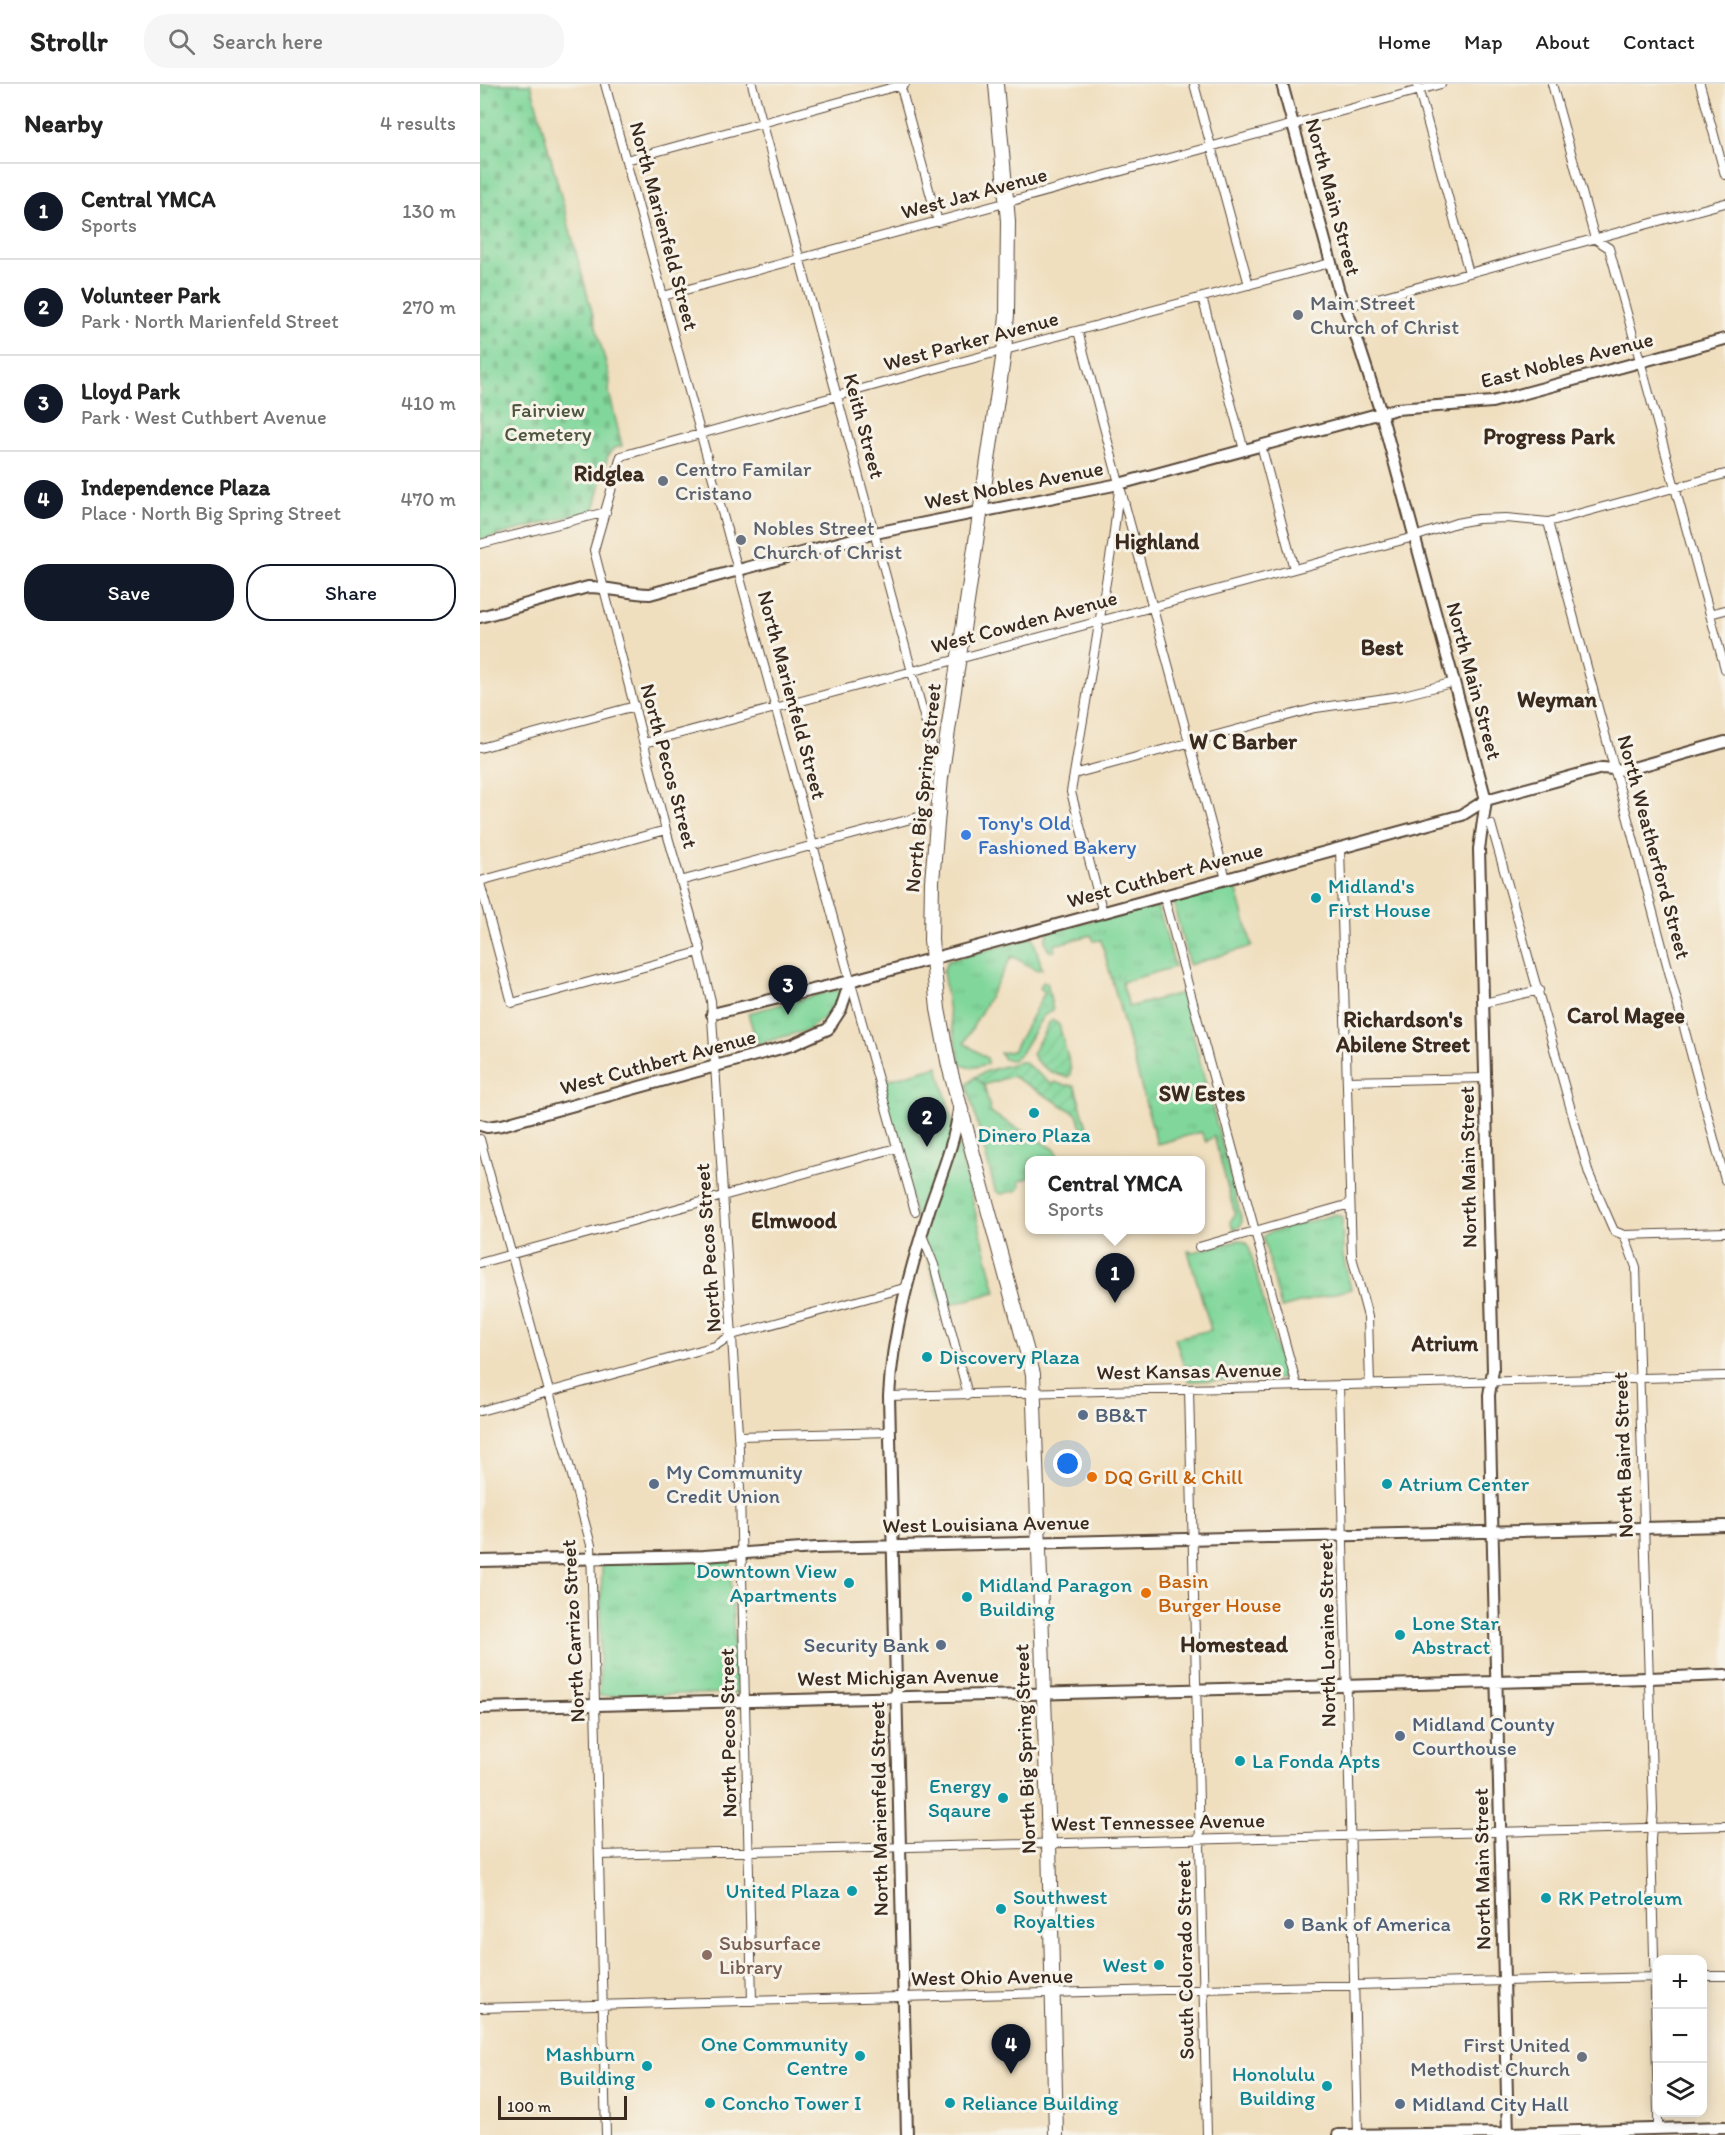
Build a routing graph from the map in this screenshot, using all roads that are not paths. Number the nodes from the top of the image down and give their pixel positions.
1 (605, 84) edge
2 (752, 84) edge
3 (902, 84) edge
4 (996, 84) edge
5 (1194, 84) edge
6 (1282, 84) edge
7 (1442, 84) edge
8 (1552, 84) edge
9 (1700, 84) edge
10 (1418, 87) edge
11 (762, 122) junction
12 (1293, 125) junction
13 (1212, 147) junction
14 (626, 160) junction
15 (1725, 175) edge
16 (1725, 202) edge
17 (1006, 203) junction
18 (938, 222) junction
19 (1595, 239) junction
20 (800, 259) junction
21 (1330, 263) junction
22 (1468, 273) junction
23 (1249, 285) junction
24 (663, 296) junction
25 (1202, 297) junction
26 (1345, 307) junction
27 (1078, 331) junction
28 (1725, 339) edge
29 (1004, 352) junction
30 (1641, 362) junction
31 (837, 396) junction
32 (1381, 413) junction
33 (701, 434) junction
34 (1261, 445) junction
35 (1244, 450) junction
36 (621, 456) joint
37 (1725, 474) edge
38 (1119, 484) junction
39 (1675, 488) junction
40 (606, 512) junction
41 (981, 512) junction
42 (1548, 522) junction
43 (874, 533) junction
44 (1414, 537) junction
45 (480, 544) edge
46 (1294, 569) junction
47 (738, 571) junction
48 (604, 587) junction
49 (1152, 607) junction
50 (1725, 610) edge
51 (1710, 614) junction
52 (480, 617) edge
53 (1099, 621) junction
54 (960, 658) junction
55 (1725, 669) edge
56 (912, 671) junction
57 (1455, 682) junction
58 (635, 706) junction
59 (776, 708) junction
60 (1725, 742) edge
61 (644, 743) junction
62 (1189, 743) junction
63 (480, 748) edge
64 (1614, 768) junction
65 (1074, 774) junction
66 (941, 778) junction
67 (1486, 800) junction
68 (937, 812) junction
69 (1491, 824) dead end
70 (666, 830) junction
71 (813, 845) junction
72 (1340, 848) junction
73 (1226, 879) junction
74 (680, 881) junction
75 (480, 882) edge
76 (1164, 896) junction
77 (1102, 913) junction
78 (699, 952) junction
79 (932, 959) junction
80 (850, 981) junction
81 (1539, 990) junction
82 (1484, 1003) junction
83 (712, 1014) junction
84 (715, 1066) junction
85 (1485, 1078) junction
86 (1347, 1081) junction
87 (960, 1107) junction
88 (480, 1125) edge
89 (480, 1139) edge
90 (896, 1148) junction
91 (1725, 1180) edge
92 (723, 1197) junction
93 (1350, 1204) junction
94 (915, 1211) dead end
95 (1255, 1231) junction
96 (1725, 1232) edge
97 (922, 1235) junction
98 (1624, 1235) junction
99 (1199, 1247) dead end
100 (511, 1254) junction
101 (480, 1263) edge
102 (908, 1287) junction
103 (720, 1323) dead end
104 (732, 1335) junction
105 (1725, 1376) edge
106 (1639, 1378) junction
107 (1491, 1382) junction
108 (1339, 1385) junction
109 (1370, 1385) junction
110 (1297, 1386) junction
111 (1189, 1389) junction
112 (549, 1392) junction
113 (1033, 1393) junction
114 (968, 1395) junction
115 (889, 1396) junction
116 (480, 1411) edge
117 (890, 1432) junction
118 (738, 1436) junction
119 (1725, 1526) edge
120 (1643, 1528) junction
121 (1493, 1531) junction
122 (1343, 1535) junction
123 (1192, 1539) junction
124 (1039, 1543) junction
125 (892, 1546) junction
126 (741, 1552) junction
127 (591, 1558) junction
128 (480, 1561) edge
129 (1725, 1675) edge
130 (1649, 1678) junction
131 (1497, 1682) junction
132 (1346, 1686) junction
133 (1196, 1690) junction
134 (1044, 1693) junction
135 (896, 1697) junction
136 (745, 1701) junction
137 (594, 1704) junction
138 (480, 1707) edge
139 (1725, 1826) edge
140 (1652, 1828) junction
141 (1501, 1831) junction
142 (1350, 1836) junction
143 (1200, 1840) junction
144 (1049, 1843) junction
145 (900, 1847) junction
146 (748, 1851) junction
147 (600, 1855) junction
148 (1655, 1955) edge
149 (1707, 1976) edge
150 (1725, 1976) edge
151 (1653, 1977) edge
152 (1504, 1981) junction
153 (1354, 1985) junction
154 (1203, 1989) junction
155 (1053, 1993) junction
156 (904, 1997) junction
157 (752, 2001) junction
158 (603, 2005) junction
159 (480, 2008) edge
160 (1656, 2009) edge
161 (1657, 2063) edge
162 (1658, 2117) edge
163 (1725, 2127) edge
164 (1658, 2129) junction
165 (1508, 2134) edge
166 (606, 2135) edge
167 (907, 2135) edge
168 (1056, 2135) edge
169 (1207, 2135) edge
170 (1338, 2135) edge
171 (1358, 2135) edge

1 - 14 street, North Marienfeld Street
2 - 11 street, Keith Street
3 - 11 street
3 - 18 street
4 - 17 highway, North Big Spring Street
5 - 13 street
6 - 12 street, North Main Street
7 - 10 street, West Jax Avenue
8 - 19 street
9 - 15 street
10 - 12 street, West Jax Avenue
10 - 22 street
11 - 14 street
11 - 20 street, Keith Street
12 - 13 street, West Jax Avenue
12 - 21 street, North Main Street
13 - 17 street, West Jax Avenue
13 - 23 street
14 - 24 street, North Marienfeld Street
16 - 19 street
17 - 18 street, West Jax Avenue
17 - 29 highway, North Big Spring Street
18 - 20 street, West Jax Avenue
19 - 22 street
19 - 30 street
20 - 24 street, West Jax Avenue
20 - 31 street, Keith Street
21 - 23 street, West Parker Avenue
21 - 26 street, North Main Street
22 - 26 street
23 - 25 street, West Parker Avenue
24 - 33 street, North Marienfeld Street
25 - 27 street, West Parker Avenue
25 - 35 street
26 - 32 street, North Main Street
27 - 29 street, West Parker Avenue
27 - 38 street
28 - 30 street, East Nobles Avenue
29 - 31 street, West Parker Avenue
29 - 41 highway, North Big Spring Street
30 - 32 street, East Nobles Avenue
30 - 39 street
31 - 33 street, West Parker Avenue
31 - 43 street, Keith Street
32 - 34 street, West Nobles Avenue
32 - 44 street, North Main Street
33 - 36 street, West Parker Avenue
33 - 47 street, North Marienfeld Street
34 - 35 street, West Nobles Avenue
34 - 46 street
35 - 38 street, West Nobles Avenue
36 - 40 street, North Pecos Street
37 - 39 street
38 - 41 street, West Nobles Avenue
38 - 49 street
38 - 53 street
39 - 42 street
39 - 51 street
40 - 45 street
40 - 48 street, North Pecos Street
41 - 43 street, West Nobles Avenue
41 - 54 highway, North Big Spring Street
42 - 44 street, West Cowden Avenue
42 - 64 street, North Weatherford Street
43 - 47 street, West Nobles Avenue
43 - 56 street, Keith Street
44 - 46 street, West Cowden Avenue
44 - 57 street, North Main Street
46 - 49 street, West Cowden Avenue
47 - 48 street, West Nobles Avenue
47 - 59 street, North Marienfeld Street
48 - 52 street, West Nobles Avenue
48 - 58 street, North Pecos Street
49 - 53 street, West Cowden Avenue
49 - 62 street
50 - 51 street
51 - 55 street
53 - 54 street, West Cowden Avenue
53 - 65 street
54 - 56 street, West Cowden Avenue
54 - 66 highway, North Big Spring Street
56 - 59 street, West Cowden Avenue
56 - 66 street, Keith Street
57 - 62 street
57 - 67 street, North Main Street
58 - 61 street, North Pecos Street
58 - 63 street
59 - 61 street, West Cowden Avenue
59 - 71 street, North Marienfeld Street
60 - 64 street, West Cuthbert Avenue
61 - 70 street, North Pecos Street
62 - 65 street
62 - 73 street
64 - 67 street, West Cuthbert Avenue
64 - 91 street, North Weatherford Street
65 - 77 street
66 - 68 highway, North Big Spring Street
67 - 72 street, West Cuthbert Avenue
67 - 82 street, North Main Street
68 - 71 street
68 - 79 highway, North Big Spring Street
69 - 81 street, North Baird Street
70 - 74 street, North Pecos Street
70 - 75 street
71 - 74 street
71 - 80 street, North Marienfeld Street
72 - 73 street, West Cuthbert Avenue
72 - 86 street
73 - 76 street, West Cuthbert Avenue
74 - 78 street, North Pecos Street
75 - 78 street
76 - 77 street, West Cuthbert Avenue
76 - 95 street
77 - 79 street, West Cuthbert Avenue
78 - 83 street, North Pecos Street
79 - 80 street, West Cuthbert Avenue
79 - 87 highway, North Big Spring Street
80 - 83 street, West Cuthbert Avenue
80 - 84 street, West Cuthbert Avenue
80 - 90 street, North Marienfeld Street
81 - 82 street
81 - 98 street, North Baird Street
82 - 85 street, North Main Street
83 - 84 street, North Pecos Street
84 - 88 street, West Cuthbert Avenue
84 - 92 street, North Pecos Street
85 - 86 street
85 - 107 street, North Main Street
86 - 93 street
87 - 97 street, North Marienfeld Street
87 - 113 highway, North Big Spring Street
89 - 100 street, North Carrizo Street
90 - 92 street
90 - 94 street, North Marienfeld Street
92 - 100 street
92 - 104 street, North Pecos Street
93 - 95 street
93 - 109 street
95 - 99 street
95 - 110 street
96 - 98 street
97 - 102 street, North Marienfeld Street
97 - 114 street
98 - 106 street, North Baird Street
100 - 101 street
100 - 112 street, North Carrizo Street
102 - 104 street
102 - 115 street, North Marienfeld Street
103 - 104 street
104 - 112 street
104 - 118 street, North Pecos Street
105 - 106 street, West Kansas Avenue
106 - 107 street, West Kansas Avenue
106 - 120 street, North Baird Street
107 - 109 street, West Kansas Avenue
107 - 121 street, North Main Street
108 - 109 street, West Kansas Avenue
108 - 110 street, West Kansas Avenue
108 - 122 street, North Loraine Street
110 - 111 street, West Kansas Avenue
111 - 113 street, West Kansas Avenue
111 - 123 street, South Colorado Street
112 - 116 street
112 - 127 street, North Carrizo Street
113 - 114 street, West Kansas Avenue
113 - 124 highway, North Big Spring Street
114 - 115 street, West Kansas Avenue
115 - 117 street, North Marienfeld Street
117 - 118 street
117 - 125 street, North Marienfeld Street
118 - 126 street, North Pecos Street
119 - 120 street, West Louisiana Avenue
120 - 121 street, West Louisiana Avenue
120 - 130 street, North Baird Street
121 - 122 street, West Louisiana Avenue
121 - 131 street, North Main Street
122 - 123 street, West Louisiana Avenue
122 - 132 street, North Loraine Street
123 - 124 street, West Louisiana Avenue
123 - 133 street, South Colorado Street
124 - 125 street, West Louisiana Avenue
124 - 134 highway, North Big Spring Street
125 - 126 street, West Louisiana Avenue
125 - 135 street, North Marienfeld Street
126 - 127 street, West Louisiana Avenue
126 - 136 street, North Pecos Street
127 - 128 street, West Louisiana Avenue
127 - 137 street, North Carrizo Street
129 - 130 street, West Michigan Avenue
130 - 131 street, West Michigan Avenue
130 - 140 street, North Baird Street
131 - 132 street, West Michigan Avenue
131 - 141 street, North Main Street
132 - 133 street, West Michigan Avenue
132 - 142 street, North Loraine Street
133 - 134 street, West Michigan Avenue
133 - 143 street, South Colorado Street
134 - 135 street, West Michigan Avenue
134 - 144 highway, North Big Spring Street
135 - 136 street, West Michigan Avenue
135 - 145 street, North Marienfeld Street
136 - 137 street, West Michigan Avenue
136 - 146 street, North Pecos Street
137 - 138 street, West Michigan Avenue
137 - 147 street, North Carrizo Street
139 - 140 street, West Tennessee Avenue
140 - 141 street, West Tennessee Avenue
140 - 148 street, North Baird Street
141 - 142 street, West Tennessee Avenue
141 - 152 street, North Main Street
142 - 143 street, West Tennessee Avenue
142 - 153 street, North Loraine Street
143 - 144 street, West Tennessee Avenue
143 - 154 street, South Colorado Street
144 - 145 street, West Tennessee Avenue
144 - 155 highway, North Big Spring Street
145 - 146 street, West Tennessee Avenue
145 - 156 street, North Marienfeld Street
146 - 147 street, West Tennessee Avenue
146 - 157 street, North Pecos Street
147 - 158 street, North Carrizo Street
149 - 150 street
151 - 152 street, West Ohio Avenue
152 - 153 street, West Ohio Avenue
152 - 165 street, North Main Street
153 - 154 street, West Ohio Avenue
153 - 171 street, North Loraine Street
154 - 155 street, West Ohio Avenue
154 - 169 street, South Colorado Street
155 - 156 street, West Ohio Avenue
155 - 168 highway, North Big Spring Street
156 - 157 street, West Ohio Avenue
156 - 167 street, North Marienfeld Street
157 - 158 street, West Ohio Avenue
158 - 159 street, West Ohio Avenue
158 - 166 street, North Carrizo Street
160 - 161 street, North Baird Street
162 - 164 street, North Baird Street
163 - 164 street
164 - 165 street
165 - 171 street
170 - 171 street

